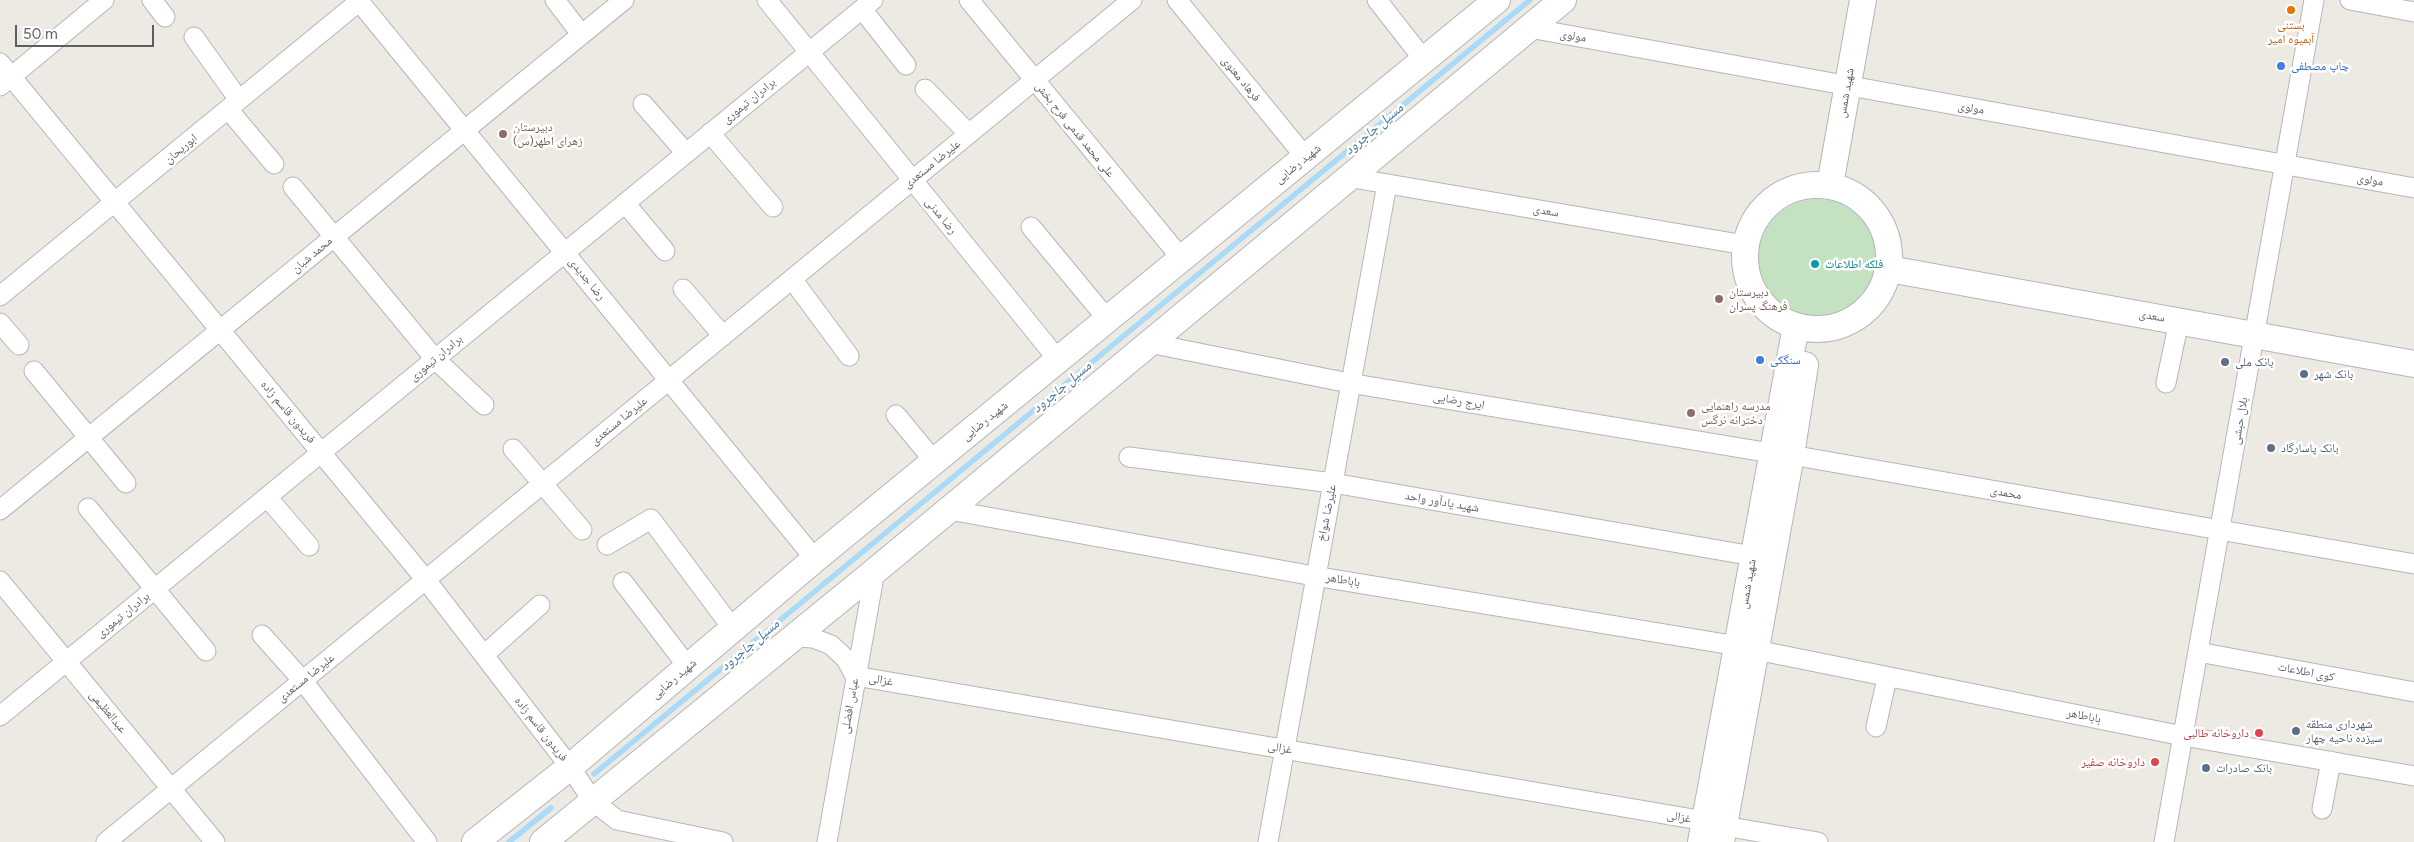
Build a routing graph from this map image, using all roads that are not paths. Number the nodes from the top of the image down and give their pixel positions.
1 (104, 0) edge
2 (152, 0) edge
3 (359, 0) edge
4 (555, 0) edge
5 (624, 0) edge
6 (767, 0) edge
7 (969, 0) edge
8 (1132, 0) edge
9 (1177, 0) edge
10 (1377, 0) edge
11 (1497, 0) edge
12 (1563, 0) edge
13 (1863, 0) edge
14 (2314, 0) edge
15 (2350, 0) edge
16 (867, 4) edge
17 (2414, 12) edge
18 (165, 17) dead end
19 (1528, 28) junction
20 (581, 34) junction
21 (194, 37) dead end
22 (809, 52) junction
23 (1424, 60) junction
24 (906, 65) dead end
25 (4, 76) edge
26 (1035, 80) junction
27 (1848, 86) junction
28 (925, 89) dead end
29 (234, 104) junction
30 (643, 104) dead end
31 (464, 129) junction
32 (710, 133) junction
33 (969, 134) junction
34 (686, 153) junction
35 (1306, 158) junction
36 (274, 164) dead end
37 (2285, 165) junction
38 (1347, 177) junction
39 (912, 180) junction
40 (1387, 184) junction
41 (1830, 185) junction
42 (293, 187) dead end
43 (2414, 188) edge
44 (116, 203) junction
45 (625, 203) junction
46 (773, 207) dead end
47 (1030, 228) dead end
48 (334, 236) junction
49 (1745, 245) junction
50 (665, 251) dead end
51 (565, 253) junction
52 (1182, 259) junction
53 (1889, 269) junction
54 (792, 279) junction
55 (683, 289) dead end
56 (0, 296) edge
57 (1108, 320) junction
58 (2179, 321) junction
59 (0, 323) edge
60 (1803, 328) junction
61 (221, 331) junction
62 (2255, 335) junction
63 (723, 336) junction
64 (1149, 343) junction
65 (18, 346) dead end
66 (850, 356) dead end
67 (435, 359) junction
68 (1059, 361) junction
69 (2414, 364) edge
70 (34, 371) dead end
71 (670, 380) junction
72 (1349, 383) junction
73 (2166, 383) dead end
74 (484, 405) dead end
75 (896, 415) dead end
76 (88, 437) junction
77 (513, 449) dead end
78 (322, 454) junction
79 (1781, 454) junction
80 (1129, 457) dead end
81 (935, 462) junction
82 (126, 483) dead end
83 (1333, 483) junction
84 (543, 484) junction
85 (267, 497) junction
86 (88, 508) dead end
87 (0, 510) edge
88 (949, 510) junction
89 (582, 530) dead end
90 (2220, 531) junction
91 (607, 545) dead end
92 (308, 546) dead end
93 (1753, 556) junction
94 (815, 559) junction
95 (2414, 564) edge
96 (875, 571) junction
97 (1314, 576) junction
98 (426, 580) junction
99 (0, 581) edge
100 (623, 582) dead end
101 (155, 589) junction
102 (540, 605) dead end
103 (733, 629) junction
104 (262, 635) dead end
105 (794, 637) junction
106 (1747, 648) junction
107 (206, 652) dead end
108 (2198, 652) junction
109 (484, 655) junction
110 (66, 662) junction
111 (688, 667) junction
112 (856, 676) junction
113 (1887, 678) junction
114 (303, 681) junction
115 (2414, 692) edge
116 (0, 716) edge
117 (1876, 726) dead end
118 (2184, 736) junction
119 (1286, 749) junction
120 (2331, 761) junction
121 (570, 767) junction
122 (2414, 776) edge
123 (171, 789) junction
124 (593, 801) junction
125 (2322, 809) dead end
126 (1713, 833) edge
127 (106, 842) edge
128 (215, 842) edge
129 (427, 842) edge
130 (474, 842) edge
131 (543, 842) edge
132 (723, 842) edge
133 (826, 842) edge
134 (1268, 842) edge
135 (1818, 842) edge
136 (2164, 842) edge

1 - 25 street
2 - 18 street
3 - 29 street, ابوریحان
3 - 31 street, رضا جدیدی
4 - 20 street
5 - 20 street, محمد شبان
6 - 22 street, رضا مدنی
7 - 26 street, علی محمد قدمی فرح بخش
8 - 26 street, علیرضا مستعدی
9 - 35 street, فرهاد معنوی
10 - 23 street
11 - 23 main road, شهید رضایی
12 - 19 main road
13 - 27 main road, شهید شمس
14 - 37 street, بلال حبشی
15 - 17 street
16 - 22 street, برادران تیموری
16 - 24 street
19 - 27 street, مولوی
19 - 38 main road
20 - 31 street, محمد شبان
21 - 29 street
22 - 32 street, برادران تیموری
22 - 39 street, رضا مدنی
23 - 35 main road, شهید رضایی
25 - 44 street, فریدون قاسم زاده
26 - 33 street, علیرضا مستعدی
26 - 52 street, علی محمد قدمی فرح بخش
27 - 37 street, مولوی
27 - 41 main road, شهید شمس
28 - 33 street
29 - 36 street
29 - 44 street, ابوریحان
30 - 34 street
31 - 48 street, محمد شبان
31 - 51 street, رضا جدیدی
32 - 34 street, برادران تیموری
32 - 46 street
33 - 39 street, علیرضا مستعدی
34 - 45 street, برادران تیموری
35 - 52 main road, شهید رضایی
37 - 43 street, مولوی
37 - 62 street, بلال حبشی
38 - 40 street, سعدی
38 - 64 main road
39 - 54 street, علیرضا مستعدی
39 - 68 street, رضا مدنی
40 - 49 street, سعدی
40 - 72 street, علیرضا شواخ
41 - 49 main road
41 - 53 main road
42 - 48 street
44 - 56 street, ابوریحان
44 - 61 street, فریدون قاسم زاده
45 - 50 street
45 - 51 street, برادران تیموری
47 - 57 street
48 - 61 street, محمد شبان
48 - 67 street
49 - 60 main road
51 - 67 street, برادران تیموری
51 - 71 street, رضا جدیدی
52 - 57 main road, شهید رضایی
53 - 58 main road, سعدی
53 - 60 main road
54 - 63 street, علیرضا مستعدی
54 - 66 street
55 - 63 street
57 - 68 main road, شهید رضایی
58 - 62 main road, سعدی
58 - 73 street
59 - 65 street
60 - 79 main road, شهید شمس
61 - 76 street, محمد شبان
61 - 78 street, فریدون قاسم زاده
62 - 69 main road, سعدی
62 - 90 street, بلال حبشی
63 - 71 street, علیرضا مستعدی
64 - 72 street, ایرج رضایی
64 - 88 main road
67 - 74 street
67 - 78 street, برادران تیموری
68 - 81 main road, شهید رضایی
70 - 76 street
71 - 84 street, علیرضا مستعدی
71 - 94 street, رضا جدیدی
72 - 79 street, ایرج رضایی
72 - 83 street, علیرضا شواخ
75 - 81 street
76 - 82 street
76 - 87 street, محمد شبان
77 - 84 street
78 - 85 street, برادران تیموری
78 - 98 street, فریدون قاسم زاده
79 - 90 street, محمدی
79 - 93 main road, شهید شمس
79 - 106 main road, شهید شمس
80 - 83 street, شهید یادآور واحد
81 - 94 main road, شهید رضایی
83 - 93 street, شهید یادآور واحد
83 - 97 street, علیرضا شواخ
84 - 89 street
84 - 98 street, علیرضا مستعدی
85 - 92 street
85 - 101 street, برادران تیموری
86 - 101 street
88 - 96 main road
88 - 97 street, باباطاهر
90 - 95 street, محمدی
90 - 108 street, بلال حبشی
91 - 103 street
93 - 106 main road, شهید شمس
94 - 103 main road, شهید رضایی
96 - 105 main road
96 - 112 street, عباس افضلی
97 - 106 street, باباطاهر
97 - 119 street, علیرضا شواخ
98 - 109 street, فریدون قاسم زاده
98 - 114 street, علیرضا مستعدی
99 - 110 street, عبدالعظیمی
100 - 111 street
101 - 107 street
101 - 110 street, برادران تیموری
102 - 109 street
103 - 111 main road, شهید رضایی
104 - 114 street
105 - 112 street
105 - 124 main road
106 - 113 street, باباطاهر
106 - 126 main road, شهید شمس
108 - 115 street, کوی اطلاعات
108 - 118 street, بلال حبشی
109 - 121 street, فریدون قاسم زاده
110 - 116 street, برادران تیموری
110 - 123 street, عبدالعظیمی
111 - 121 main road, شهید رضایی
112 - 119 street, غزالی
112 - 133 street, عباس افضلی
113 - 117 street
113 - 118 street, باباطاهر
114 - 123 street, علیرضا مستعدی
114 - 129 street
118 - 120 street, باباطاهر
118 - 136 street, بلال حبشی
119 - 126 street, غزالی
119 - 134 street, علیرضا شواخ
120 - 122 street, باباطاهر
120 - 125 street
121 - 124 street, فریدون قاسم زاده
121 - 130 main road, شهید رضایی
123 - 127 street, علیرضا مستعدی
123 - 128 street, عبدالعظیمی
124 - 131 main road
124 - 132 street, فریدون قاسم زاده
126 - 135 street, غزالی

